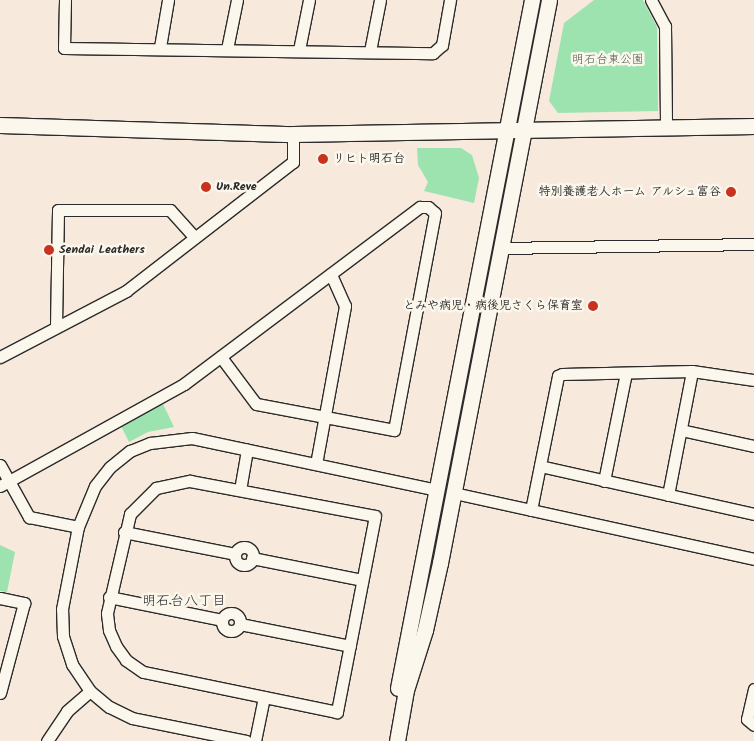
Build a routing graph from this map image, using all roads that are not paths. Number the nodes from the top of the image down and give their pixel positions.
1 (65, 0) edge
2 (168, 0) edge
3 (237, 0) edge
4 (309, 0) edge
5 (380, 0) edge
6 (450, 0) edge
7 (532, 0) edge
8 (548, 0) edge
9 (651, 0) edge
10 (160, 47) junction
11 (227, 49) junction
12 (299, 50) junction
13 (370, 51) junction
14 (0, 125) edge
15 (754, 126) edge
16 (666, 127) junction
17 (507, 130) junction
18 (523, 130) junction
19 (294, 134) junction
20 (194, 237) junction
21 (754, 244) edge
22 (500, 248) junction
23 (331, 274) junction
24 (56, 326) junction
25 (0, 357) edge
26 (221, 357) junction
27 (692, 371) junction
28 (626, 373) junction
29 (754, 380) edge
30 (325, 417) junction
31 (682, 430) junction
32 (754, 446) edge
33 (248, 450) junction
34 (0, 464) edge
35 (316, 464) junction
36 (540, 466) junction
37 (604, 481) junction
38 (5, 484) edge
39 (240, 490) junction
40 (437, 490) junction
41 (454, 493) junction
42 (668, 495) junction
43 (532, 510) junction
44 (754, 514) edge
45 (78, 527) junction
46 (124, 532) junction
47 (754, 559) edge
48 (362, 580) junction
49 (109, 597) junction
50 (0, 598) edge
51 (350, 646) junction
52 (754, 689) edge
53 (90, 691) junction
54 (0, 692) edge
55 (264, 697) junction
56 (754, 725) edge
57 (191, 736) edge
58 (48, 741) edge
59 (246, 741) edge
60 (255, 741) edge
61 (388, 741) edge
62 (397, 741) edge

1 - 10 street
2 - 10 street
3 - 11 street
4 - 12 street
5 - 13 street
6 - 13 street
7 - 17 street
8 - 18 street
9 - 16 street
10 - 11 street
11 - 12 street
12 - 13 street
14 - 19 street
15 - 16 street
16 - 18 street
17 - 18 street
17 - 19 street
17 - 40 street
18 - 22 street
19 - 20 street
20 - 24 street
20 - 24 street
21 - 22 street
22 - 41 street
23 - 26 street
23 - 30 street
23 - 30 street
24 - 25 street
26 - 30 street
26 - 38 street
27 - 28 street
27 - 29 street
27 - 31 street
28 - 36 street
28 - 37 street
30 - 35 street
31 - 32 street
31 - 42 street
33 - 35 street
33 - 39 street
33 - 45 street
34 - 38 street
35 - 40 street
36 - 37 street
36 - 43 street
37 - 42 street
38 - 45 street
39 - 46 street
39 - 48 street
40 - 61 street
41 - 43 street
41 - 62 street
42 - 44 street
43 - 47 street
45 - 53 street
46 - 48 street
46 - 49 street
48 - 51 street
49 - 51 street
49 - 55 street
50 - 54 street
51 - 55 street
52 - 56 street
53 - 57 street
53 - 58 street
55 - 60 street
57 - 59 street

